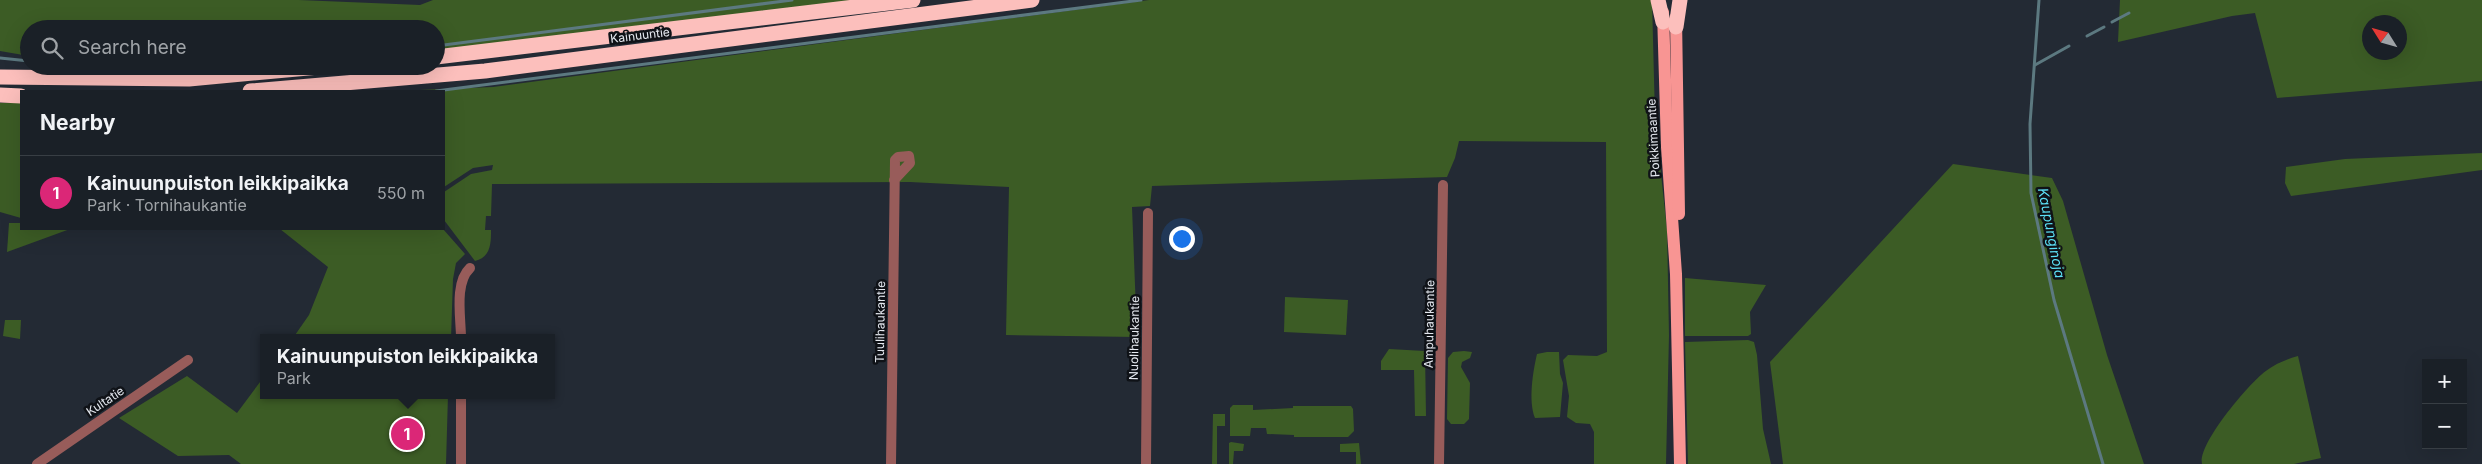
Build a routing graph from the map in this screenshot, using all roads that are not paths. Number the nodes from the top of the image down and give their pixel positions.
1 (913, 0) edge
2 (1032, 0) edge
3 (1658, 0) edge
4 (1663, 0) edge
5 (1678, 0) edge
6 (1670, 25) junction
7 (445, 56) edge
8 (445, 74) edge
9 (232, 75) edge
10 (438, 75) edge
11 (0, 77) edge
12 (262, 90) edge
13 (0, 96) edge
14 (20, 96) edge
15 (894, 180) dead end
16 (1443, 185) dead end
17 (1148, 213) dead end
18 (470, 268) dead end
19 (461, 334) edge
20 (188, 360) dead end
21 (461, 399) edge
22 (37, 464) edge
23 (461, 464) edge
24 (891, 464) edge
25 (1146, 464) edge
26 (1440, 464) edge
27 (1680, 464) edge

1 - 7 highway, Kainuuntie
2 - 8 highway, Kainuuntie
3 - 6 highway
4 - 6 main road, Poikkimaantie
5 - 6 highway
6 - 27 main road, Poikkimaantie
9 - 11 highway
10 - 12 highway, Kainuuntie
13 - 14 highway
15 - 24 street, Tuulihaukantie
16 - 26 street, Ampuhaukantie
17 - 25 street, Nuolihaukantie
18 - 19 street
20 - 22 street, Kultatie
21 - 23 street

